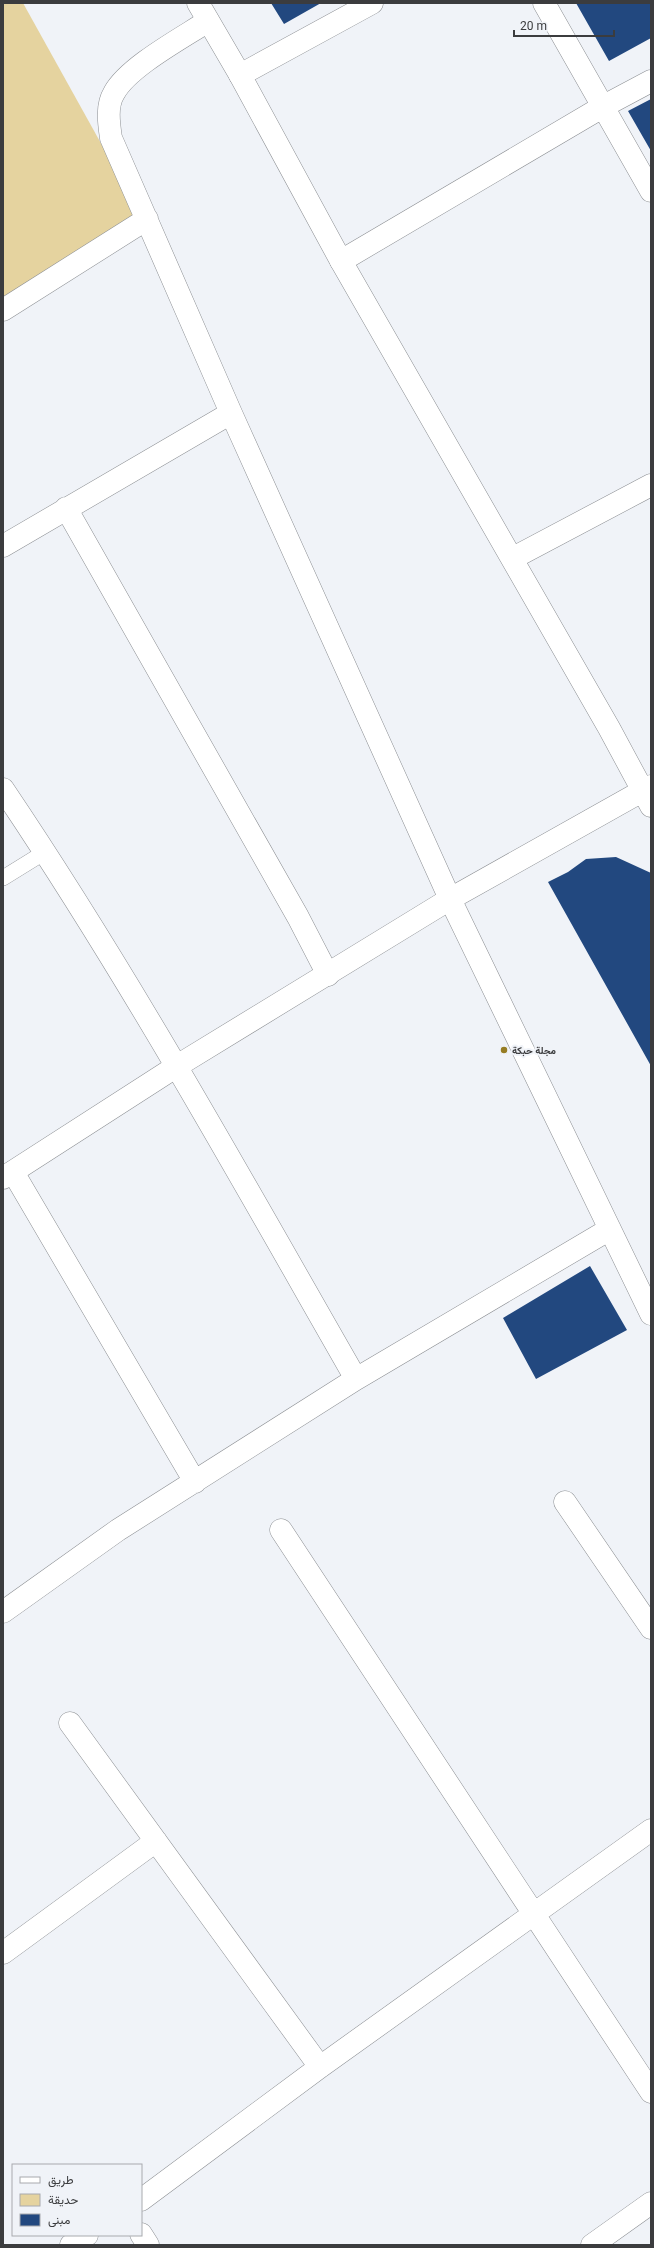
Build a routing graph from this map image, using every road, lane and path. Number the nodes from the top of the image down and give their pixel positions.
1 (372, 3) edge
2 (544, 3) edge
3 (203, 12) edge
4 (240, 75) junction
5 (651, 81) edge
6 (604, 106) junction
7 (651, 191) edge
8 (147, 219) junction
9 (342, 261) junction
10 (3, 310) edge
11 (231, 413) junction
12 (651, 485) edge
13 (66, 508) junction
14 (3, 546) edge
15 (513, 558) junction
16 (3, 788) edge
17 (648, 794) edge
18 (45, 852) junction
19 (3, 878) edge
20 (450, 899) junction
21 (328, 975) junction
22 (177, 1066) junction
23 (8, 1175) edge
24 (610, 1229) junction
25 (651, 1314) edge
26 (356, 1379) junction
27 (195, 1482) junction
28 (565, 1502) dead end
29 (281, 1530) dead end
30 (3, 1612) edge
31 (651, 1628) edge
32 (70, 1723) dead end
33 (651, 1830) edge
34 (156, 1841) junction
35 (533, 1914) junction
36 (3, 1953) edge
37 (320, 2067) junction
38 (651, 2092) edge
39 (142, 2199) edge
40 (651, 2203) edge
41 (85, 2236) edge
42 (142, 2236) edge
43 (71, 2245) edge
44 (148, 2245) edge
45 (592, 2245) edge

1 - 4 street
2 - 6 street
3 - 4 street
3 - 8 street
4 - 9 street
5 - 6 street
6 - 7 street
6 - 9 street
8 - 10 street
8 - 11 street
9 - 15 street
11 - 13 street
11 - 20 street
12 - 15 street
13 - 14 street
13 - 21 street
15 - 17 street
16 - 18 street
17 - 20 street
18 - 19 lane
18 - 22 street
20 - 21 street
20 - 24 street
21 - 22 street
22 - 23 street
22 - 26 street
23 - 27 street
24 - 25 street
24 - 26 street
26 - 27 street
27 - 30 street
28 - 31 street
29 - 35 street
32 - 34 street
33 - 35 street
34 - 36 street
34 - 37 street
35 - 37 street
35 - 38 street
37 - 39 street
40 - 45 street
41 - 43 street
42 - 44 street

